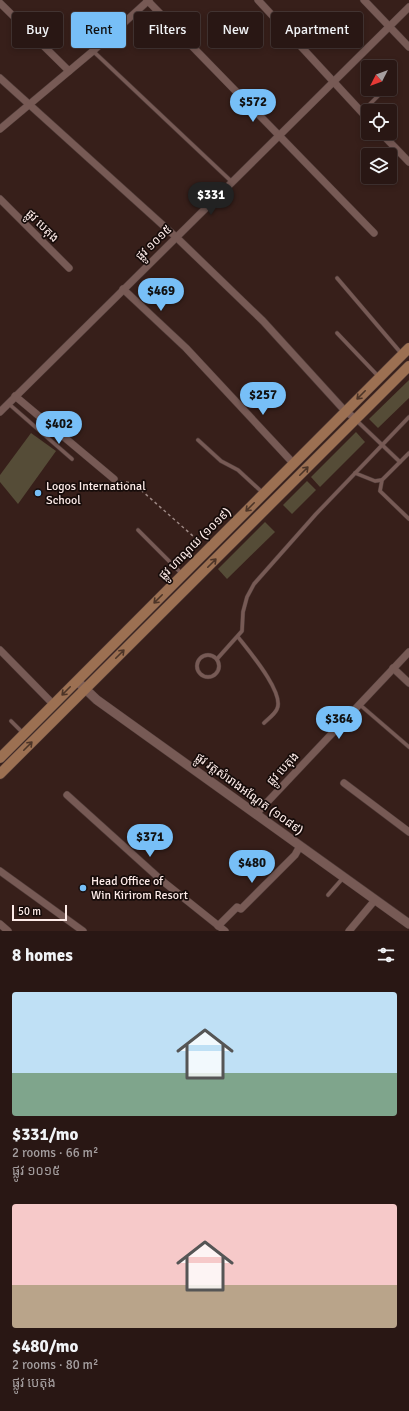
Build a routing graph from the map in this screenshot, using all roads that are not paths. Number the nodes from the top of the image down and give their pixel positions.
1 (148, 0) edge
2 (258, 0) edge
3 (364, 0) edge
4 (0, 3) edge
5 (409, 7) edge
6 (389, 27) junction
7 (409, 47) edge
8 (93, 51) junction
9 (69, 71) junction
10 (0, 78) edge
11 (333, 82) junction
12 (378, 96) edge
13 (30, 104) junction
14 (369, 104) edge
15 (361, 112) edge
16 (0, 129) edge
17 (278, 136) junction
18 (388, 140) edge
19 (409, 162) edge
20 (232, 182) junction
21 (0, 199) edge
22 (374, 233) dead end
23 (176, 237) junction
24 (69, 268) dead end
25 (337, 278) dead end
26 (123, 289) junction
27 (337, 333) dead end
28 (406, 351) edge
29 (409, 366) edge
30 (380, 377) junction
31 (15, 396) junction
32 (8, 403) junction
33 (345, 411) junction
34 (0, 412) edge
35 (409, 417) edge
36 (356, 419) junction
37 (198, 440) dead end
38 (382, 444) junction
39 (409, 453) edge
40 (72, 459) dead end
41 (400, 462) junction
42 (294, 464) junction
43 (355, 473) junction
44 (114, 478) road end
45 (382, 480) junction
46 (263, 494) junction
47 (409, 518) edge
48 (138, 530) dead end
49 (183, 575) junction
50 (238, 637) junction
51 (0, 650) edge
52 (409, 652) edge
53 (217, 659) junction
54 (393, 668) junction
55 (77, 681) junction
56 (409, 683) edge
57 (85, 689) junction
58 (53, 704) junction
59 (359, 704) junction
60 (11, 721) dead end
61 (264, 723) dead end
62 (24, 734) junction
63 (409, 747) edge
64 (0, 758) edge
65 (0, 774) edge
66 (344, 784) dead end
67 (67, 795) dead end
68 (256, 814) junction
69 (409, 832) edge
70 (300, 846) junction
71 (0, 871) edge
72 (344, 877) junction
73 (328, 895) dead end
74 (375, 900) junction
75 (0, 924) edge
76 (409, 924) edge
77 (222, 929) edge
78 (8, 931) edge
79 (83, 931) edge
80 (349, 931) edge

1 - 8 street
1 - 17 street
2 - 11 street
3 - 6 street
4 - 9 street
5 - 6 street, ផ្លូវ ១០១៥
6 - 7 street
6 - 11 street, ផ្លូវ ១០១៥
8 - 9 street
8 - 20 lane
9 - 13 street
10 - 13 street
11 - 15 street
11 - 17 street, ផ្លូវ ១០១៥
12 - 14 lane
13 - 16 street
13 - 23 street
17 - 20 street, ផ្លូវ ១០១៥
17 - 22 street
18 - 19 street
20 - 23 street, ផ្លូវ ១០១៥
21 - 24 street, ផ្លូវ បេតុង
23 - 26 street, ផ្លូវ ១០១៥
23 - 33 street
25 - 28 lane
26 - 31 street, ផ្លូវ ១០១៥
26 - 42 street
27 - 30 lane
28 - 30 main road, ផ្លូវ ហាណូយ (១០១៩)
29 - 36 main road, ផ្លូវ ហាណូយ (១០១៩)
30 -> 33 main road, ផ្លូវ ហាណូយ (១០១៩)
31 - 32 street, ផ្លូវ ១០១៥
31 - 44 street
32 - 34 street, ផ្លូវ ១០១៥
32 - 40 lane
33 - 36 street
33 - 42 main road, ផ្លូវ ហាណូយ (១០១៩)
35 - 38 lane
36 - 38 lane
57 -> 36 main road, ផ្លូវ ហាណូយ (១០១៩)
37 - 46 lane
38 - 41 lane
38 - 43 lane
39 - 41 lane
41 - 45 lane
42 - 46 main road, ផ្លូវ ហាណូយ (១០១៩)
43 - 45 lane
43 - 50 lane
45 - 47 lane
46 -> 49 main road, ផ្លូវ ហាណូយ (១០១៩)
48 - 49 lane
49 -> 55 main road, ផ្លូវ ហាណូយ (១០១៩)
50 - 53 lane
50 - 61 lane
51 - 58 street
52 - 54 street, ផ្លូវ បេតុង
53 - 53 lane
54 - 56 street
54 - 59 street, ផ្លូវ បេតុង
55 - 57 main road, ផ្លូវ វត្តសំរោងអណ្ដែត (១០៨៩)
55 -> 58 main road, ផ្លូវ ហាណូយ (១០១៩)
65 -> 57 main road, ផ្លូវ ហាណូយ (១០១៩)
57 - 68 main road, ផ្លូវ វត្តសំរោងអណ្ដែត (១០៨៩)
58 - 62 main road, ផ្លូវ ហាណូយ (១០១៩)
59 - 63 lane
59 - 68 street, ផ្លូវ បេតុង
60 - 62 lane
62 - 64 main road, ផ្លូវ ហាណូយ (១០១៩)
66 - 69 street
67 - 77 street
68 - 70 main road, ផ្លូវ វត្តសំរោងអណ្ដែត (១០៨៩)
70 - 72 main road, ផ្លូវ វត្តសំរោងអណ្ដែត (១០៨៩)
70 - 77 street
71 - 79 street
72 - 73 lane
72 - 74 main road, ផ្លូវ វត្តសំរោងអណ្ដែត (១០៨៩)
74 - 76 main road, ផ្លូវ វត្តសំរោងអណ្ដែត (១០៨៩)
74 - 80 street
75 - 78 street

